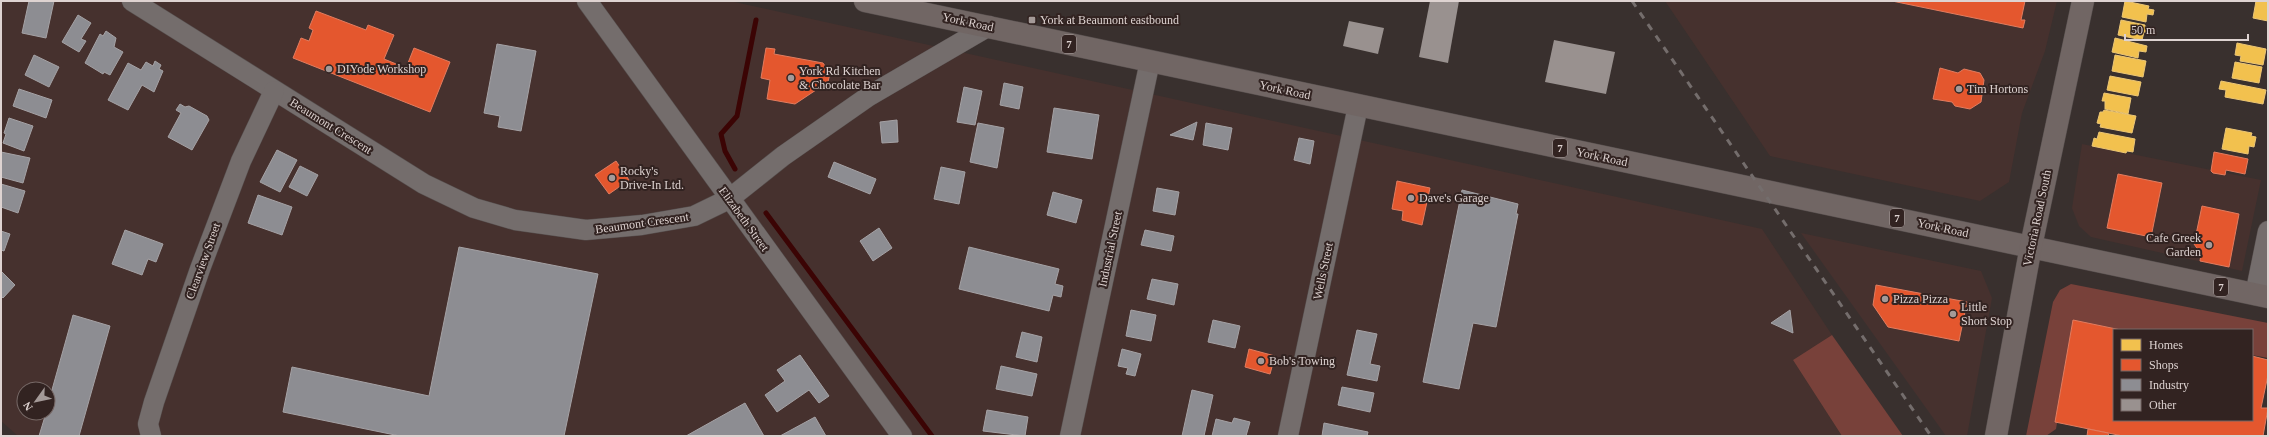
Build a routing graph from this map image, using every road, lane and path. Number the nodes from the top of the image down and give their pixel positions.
1 (132, 1) edge
2 (587, 1) edge
3 (865, 1) edge
4 (2082, 1) edge
5 (989, 26) junction
6 (1150, 61) junction
7 (274, 90) junction
8 (1358, 106) junction
9 (729, 198) junction
10 (2268, 231) edge
11 (2031, 246) junction
12 (2262, 296) edge
13 (151, 436) edge
14 (902, 436) edge
15 (1070, 436) edge
16 (1288, 436) edge
17 (1996, 436) edge

1 - 7 street, Beaumont Crescent
2 - 9 street, Elizabeth Street
3 - 5 main road, York Road / 7
4 - 11 main road, Victoria Road South
5 - 6 main road, York Road / 7
5 - 9 street, Beaumont Crescent
6 - 8 main road, York Road / 7
6 - 15 street, Industrial Street
7 - 9 street, Beaumont Crescent
7 - 13 street, Clearview Street
8 - 11 main road, York Road / 7
8 - 16 street, Wells Street
9 - 14 street, Elizabeth Street
10 - 12 street
11 - 12 main road, York Road / 7
11 - 17 main road, Victoria Road South

